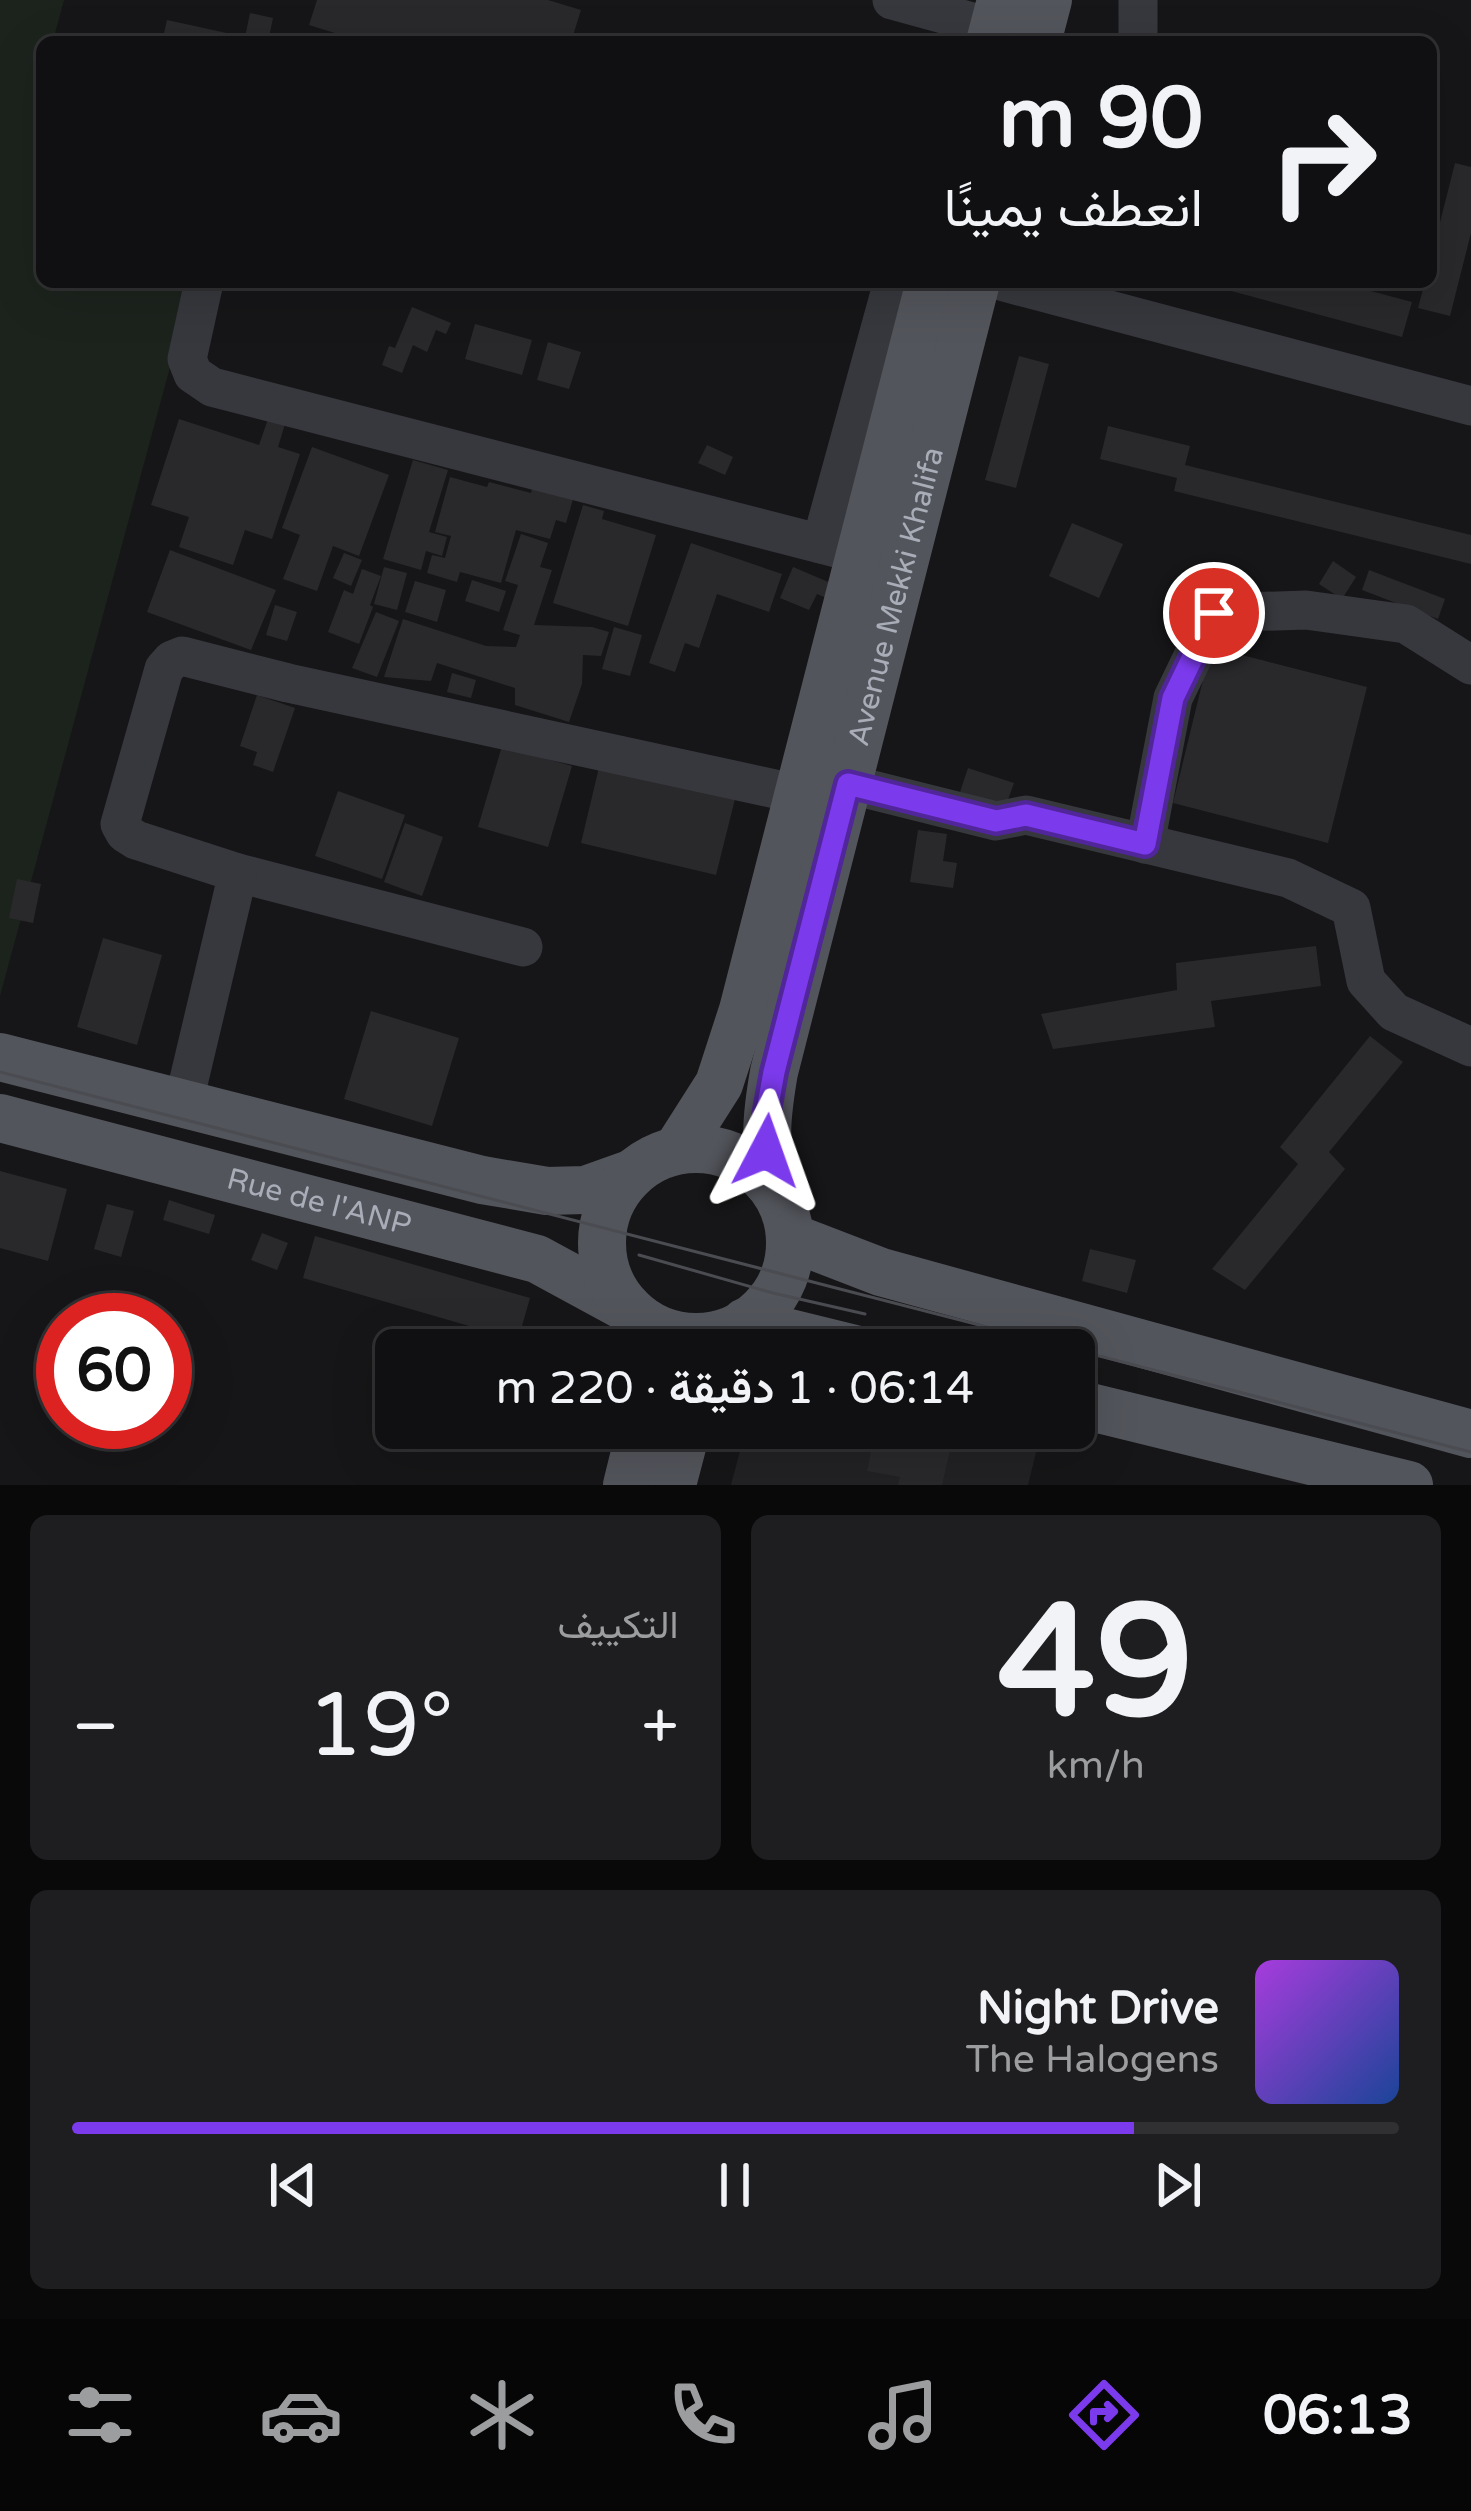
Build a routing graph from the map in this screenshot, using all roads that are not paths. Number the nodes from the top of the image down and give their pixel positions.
1 (892, 0) edge
2 (1048, 0) edge
3 (1138, 0) edge
4 (1005, 28) edge
5 (1138, 36) edge
6 (203, 288) edge
7 (892, 288) edge
8 (928, 288) edge
9 (974, 288) edge
10 (1048, 288) edge
11 (1084, 293) edge
12 (1471, 406) edge
13 (840, 549) junction
14 (1471, 664) edge
15 (848, 784) junction
16 (798, 794) junction
17 (1145, 844) junction
18 (238, 873) junction
19 (523, 947) dead end
20 (1471, 1047) edge
21 (0, 1057) edge
22 (183, 1105) junction
23 (0, 1118) edge
24 (677, 1150) junction
25 (631, 1174) junction
26 (774, 1189) junction
27 (790, 1237) junction
28 (640, 1326) edge
29 (739, 1329) edge
30 (1095, 1408) edge
31 (1471, 1434) edge
32 (636, 1449) edge
33 (681, 1449) edge
34 (627, 1485) edge
35 (672, 1485) edge
36 (1409, 1485) edge

1 - 4 street
2 - 4 main road
3 - 5 street
6 - 13 street
7 - 13 street
8 - 13 main road, Avenue Mekki Khalifa
9 - 15 main road, Avenue Mekki Khalifa
10 - 11 street
11 - 12 street
13 - 16 main road, Avenue Mekki Khalifa
14 - 17 street
15 - 17 street
15 - 26 main road, Avenue Mekki Khalifa
16 - 18 street
16 - 24 main road, Avenue Mekki Khalifa
17 - 20 street
18 - 19 street
18 - 22 street
21 - 22 main road, Rue de l'ANP
22 - 25 main road, Rue de l'ANP
23 - 28 main road, Rue de l'ANP
24 - 25 main road
24 - 26 main road
25 - 28 main road
26 - 27 main road
27 - 29 main road
27 - 31 main road
30 - 36 main road
32 - 34 main road
33 - 35 main road

